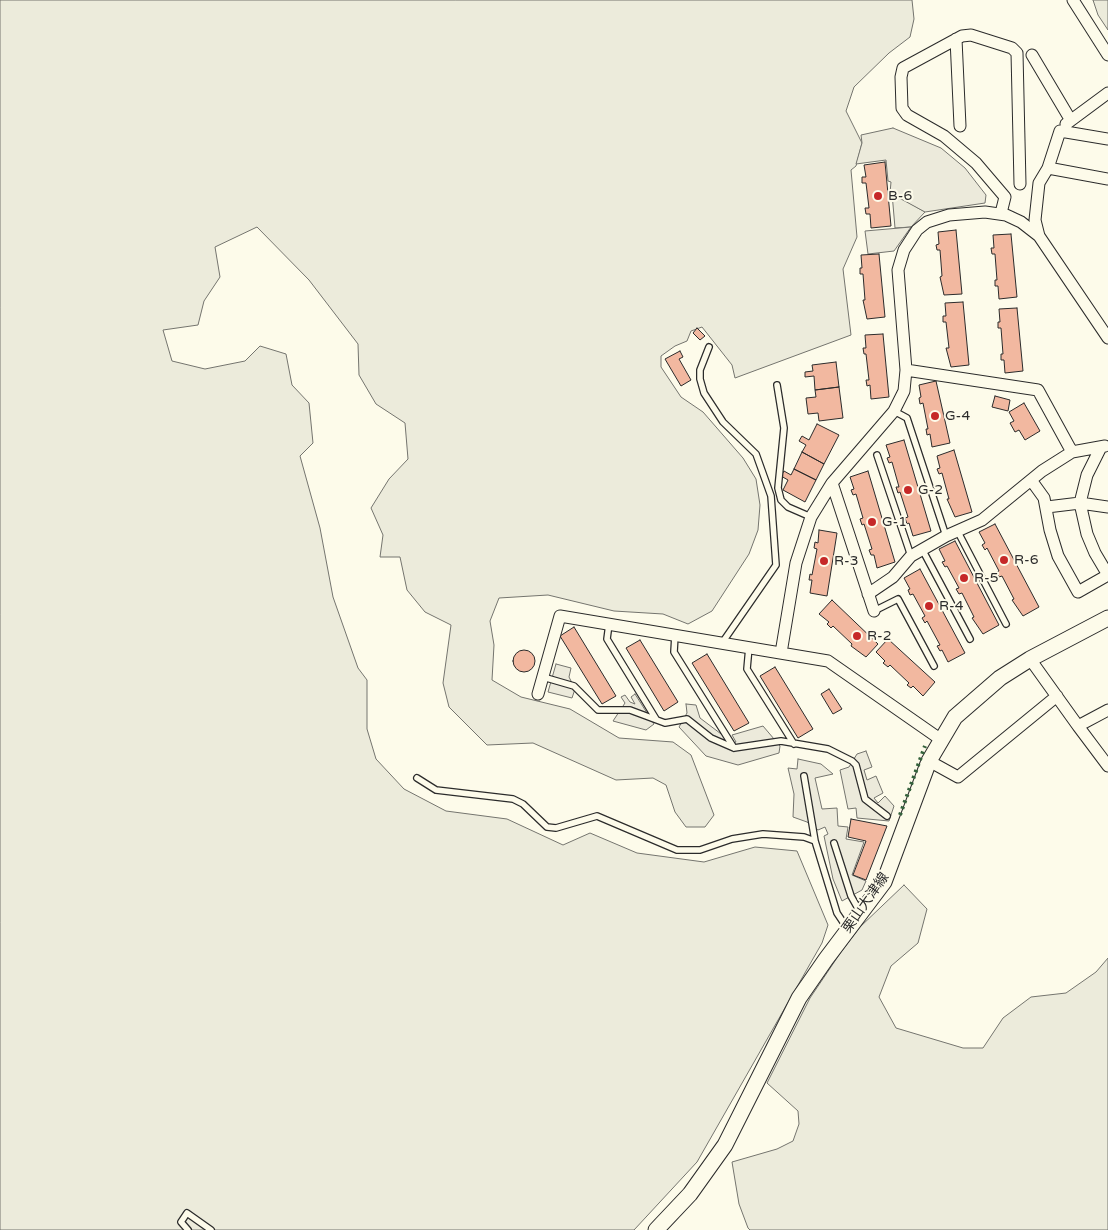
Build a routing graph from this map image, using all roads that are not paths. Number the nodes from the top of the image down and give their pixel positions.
1 (1073, 0) edge
2 (956, 39) junction
3 (1032, 55) dead end
4 (1108, 55) edge
5 (1108, 93) edge
6 (1070, 119) junction
7 (960, 126) dead end
8 (1060, 131) junction
9 (1108, 140) edge
10 (1048, 168) junction
11 (1108, 179) edge
12 (1020, 184) dead end
13 (1001, 213) junction
14 (1039, 236) junction
15 (1108, 338) edge
16 (709, 347) dead end
17 (906, 370) junction
18 (777, 385) dead end
19 (894, 411) junction
20 (1105, 446) edge
21 (1072, 452) junction
22 (877, 455) dead end
23 (1031, 480) junction
24 (832, 482) junction
25 (1080, 503) junction
26 (1108, 507) edge
27 (1047, 508) junction
28 (811, 517) junction
29 (958, 532) junction
30 (946, 536) junction
31 (922, 549) junction
32 (912, 556) junction
33 (1108, 575) edge
34 (868, 594) junction
35 (874, 611) joint
36 (1108, 618) edge
37 (609, 624) junction
38 (1006, 624) dead end
39 (675, 635) junction
40 (970, 639) dead end
41 (722, 643) junction
42 (749, 647) junction
43 (781, 652) junction
44 (1030, 659) junction
45 (934, 666) dead end
46 (543, 677) junction
47 (538, 694) dead end
48 (1057, 696) junction
49 (1108, 710) edge
50 (656, 719) junction
51 (1078, 726) junction
52 (940, 739) junction
53 (794, 744) junction
54 (734, 748) junction
55 (929, 761) junction
56 (1108, 766) edge
57 (804, 776) dead end
58 (417, 778) dead end
59 (887, 816) dead end
60 (815, 841) junction
61 (834, 843) dead end
62 (861, 914) junction
63 (848, 930) junction
64 (188, 1230) edge
65 (210, 1230) edge
66 (656, 1230) edge

1 - 4 street
2 - 7 street
2 - 12 street
2 - 13 street
3 - 6 street
5 - 6 street
6 - 8 street
8 - 9 street
8 - 10 street
10 - 11 street
10 - 14 street
13 - 14 street
13 - 17 street
14 - 15 street
16 - 41 lane
17 - 19 street
17 - 21 street
18 - 28 lane
19 - 24 street
19 - 30 lane
20 - 21 street
20 - 25 street
21 - 23 street
22 - 32 lane
23 - 27 street
23 - 29 street
24 - 28 street
24 - 34 street
25 - 26 street
25 - 27 street
25 - 33 street
27 - 33 street
28 - 43 street
29 - 30 street
29 - 38 lane
30 - 31 street
31 - 32 street
31 - 40 lane
32 - 34 street
34 - 35 street
35 - 45 lane
36 - 44 main road, 栗山大津線
37 - 39 street
37 - 46 street
37 - 50 lane
39 - 41 street
39 - 54 lane
41 - 42 street
42 - 43 street
42 - 53 lane
43 - 52 street
44 - 48 street
44 - 52 main road, 栗山大津線
46 - 47 street
46 - 50 lane
48 - 51 street
48 - 55 street
49 - 51 street
50 - 54 lane
51 - 56 street
52 - 55 main road, 栗山大津線
53 - 54 lane
53 - 59 lane
55 - 62 main road, 栗山大津線
57 - 60 lane
58 - 60 lane
60 - 63 lane
61 - 62 lane
62 - 63 main road, 栗山大津線
63 - 66 main road, 栗山大津線
64 - 65 lane

